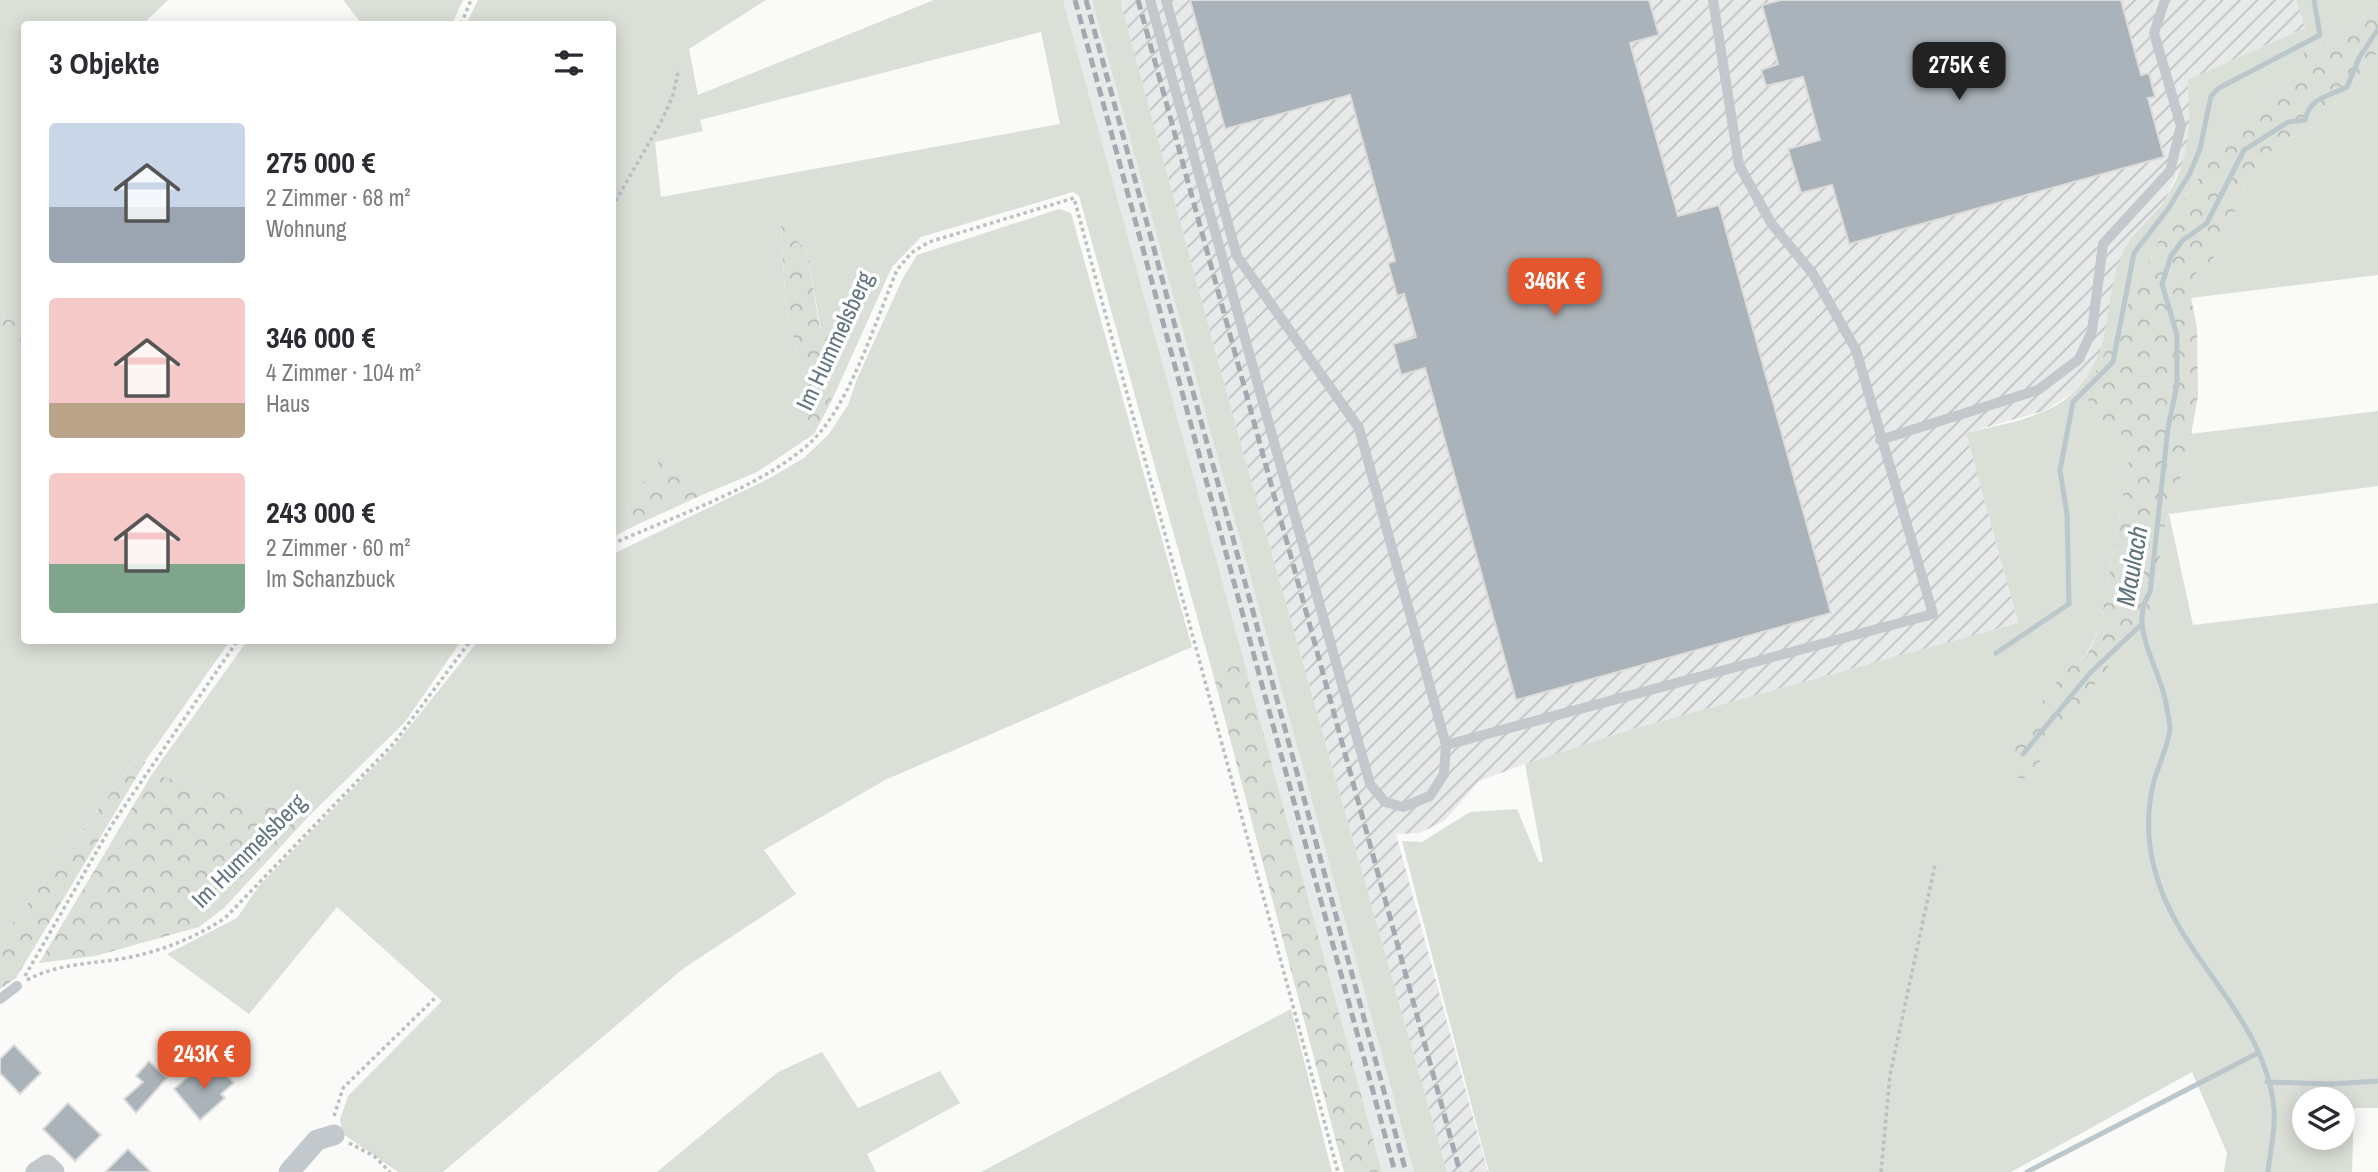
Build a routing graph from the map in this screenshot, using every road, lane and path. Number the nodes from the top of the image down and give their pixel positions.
1 (471, 0) edge
2 (1150, 0) edge
3 (1166, 0) edge
4 (1713, 0) edge
5 (2165, 0) edge
6 (462, 21) edge
7 (679, 68) dead end
8 (616, 199) edge
9 (1880, 440) junction
10 (616, 542) edge
11 (235, 644) edge
12 (468, 644) edge
13 (1446, 746) junction
14 (1935, 865) dead end
15 (17, 986) junction
16 (436, 997) dead end
17 (0, 999) edge
18 (334, 1135) junction
19 (289, 1172) edge
20 (390, 1172) edge
21 (1338, 1172) edge
22 (1881, 1172) edge

1 - 6 path
2 - 13 lane
3 - 13 lane
4 - 9 lane
5 - 9 lane
7 - 8 path
9 - 13 lane
10 - 21 path, Im Hummelsberg
11 - 15 path
12 - 15 path, Im Hummelsberg
14 - 22 path
15 - 17 lane
16 - 18 path
18 - 19 street
18 - 20 path

